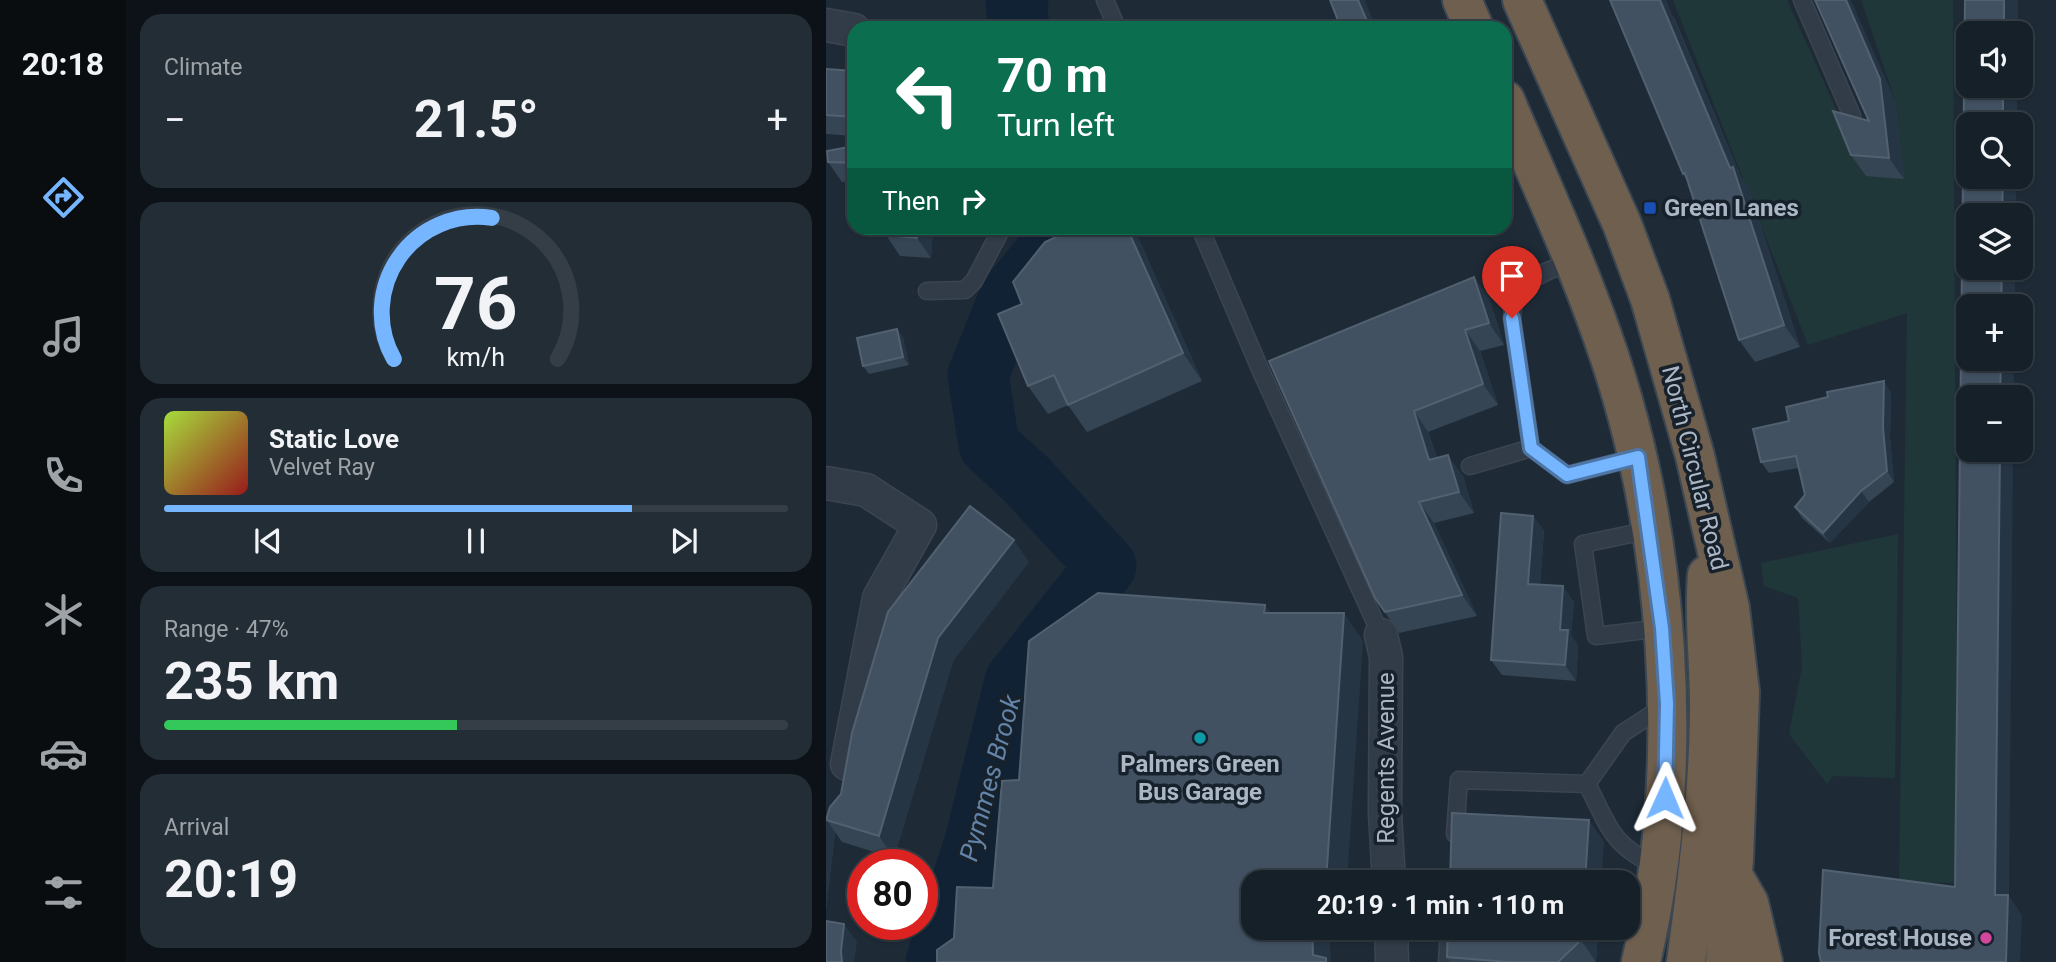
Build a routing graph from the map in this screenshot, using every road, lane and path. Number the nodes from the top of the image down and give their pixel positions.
1 (1105, 0) edge
2 (1462, 0) edge
3 (1522, 0) edge
4 (1802, 0) edge
5 (1113, 21) edge
6 (1471, 21) edge
7 (826, 25) edge
8 (847, 29) edge
9 (1512, 116) edge
10 (1852, 116) edge
11 (998, 235) edge
12 (1203, 235) edge
13 (1574, 260) junction
14 (927, 290) dead end
15 (1531, 448) junction
16 (1638, 457) junction
17 (1470, 466) dead end
18 (826, 483) edge
19 (1650, 530) junction
20 (1711, 535) junction
21 (1662, 628) junction
22 (1381, 635) joint
23 (1667, 704) junction
24 (1587, 784) junction
25 (841, 800) edge
26 (1454, 856) edge
27 (1659, 867) junction
28 (1388, 870) edge
29 (1733, 876) junction
30 (1391, 940) edge
31 (1448, 940) edge
32 (1392, 962) edge
33 (1447, 962) edge
34 (1641, 962) edge
35 (1686, 962) edge
36 (1725, 962) edge
37 (1763, 962) edge

1 - 5 lane
2 - 6 highway
3 - 20 highway, North Circular Road
4 - 10 lane
7 - 8 street
9 - 13 highway
11 - 14 lane
12 - 22 lane
13 - 15 lane
13 - 16 highway
15 - 16 lane
15 - 17 lane
16 - 19 highway
18 - 25 street
19 - 21 highway
19 - 21 lane
20 - 29 highway, North Circular Road
20 - 35 highway
21 - 23 highway
22 - 28 street, Regents Avenue
23 - 24 lane
23 - 27 highway
24 - 26 lane
24 - 27 lane
27 - 34 highway
29 - 36 highway, North Circular Road
29 - 37 highway
30 - 32 street
31 - 33 lane

